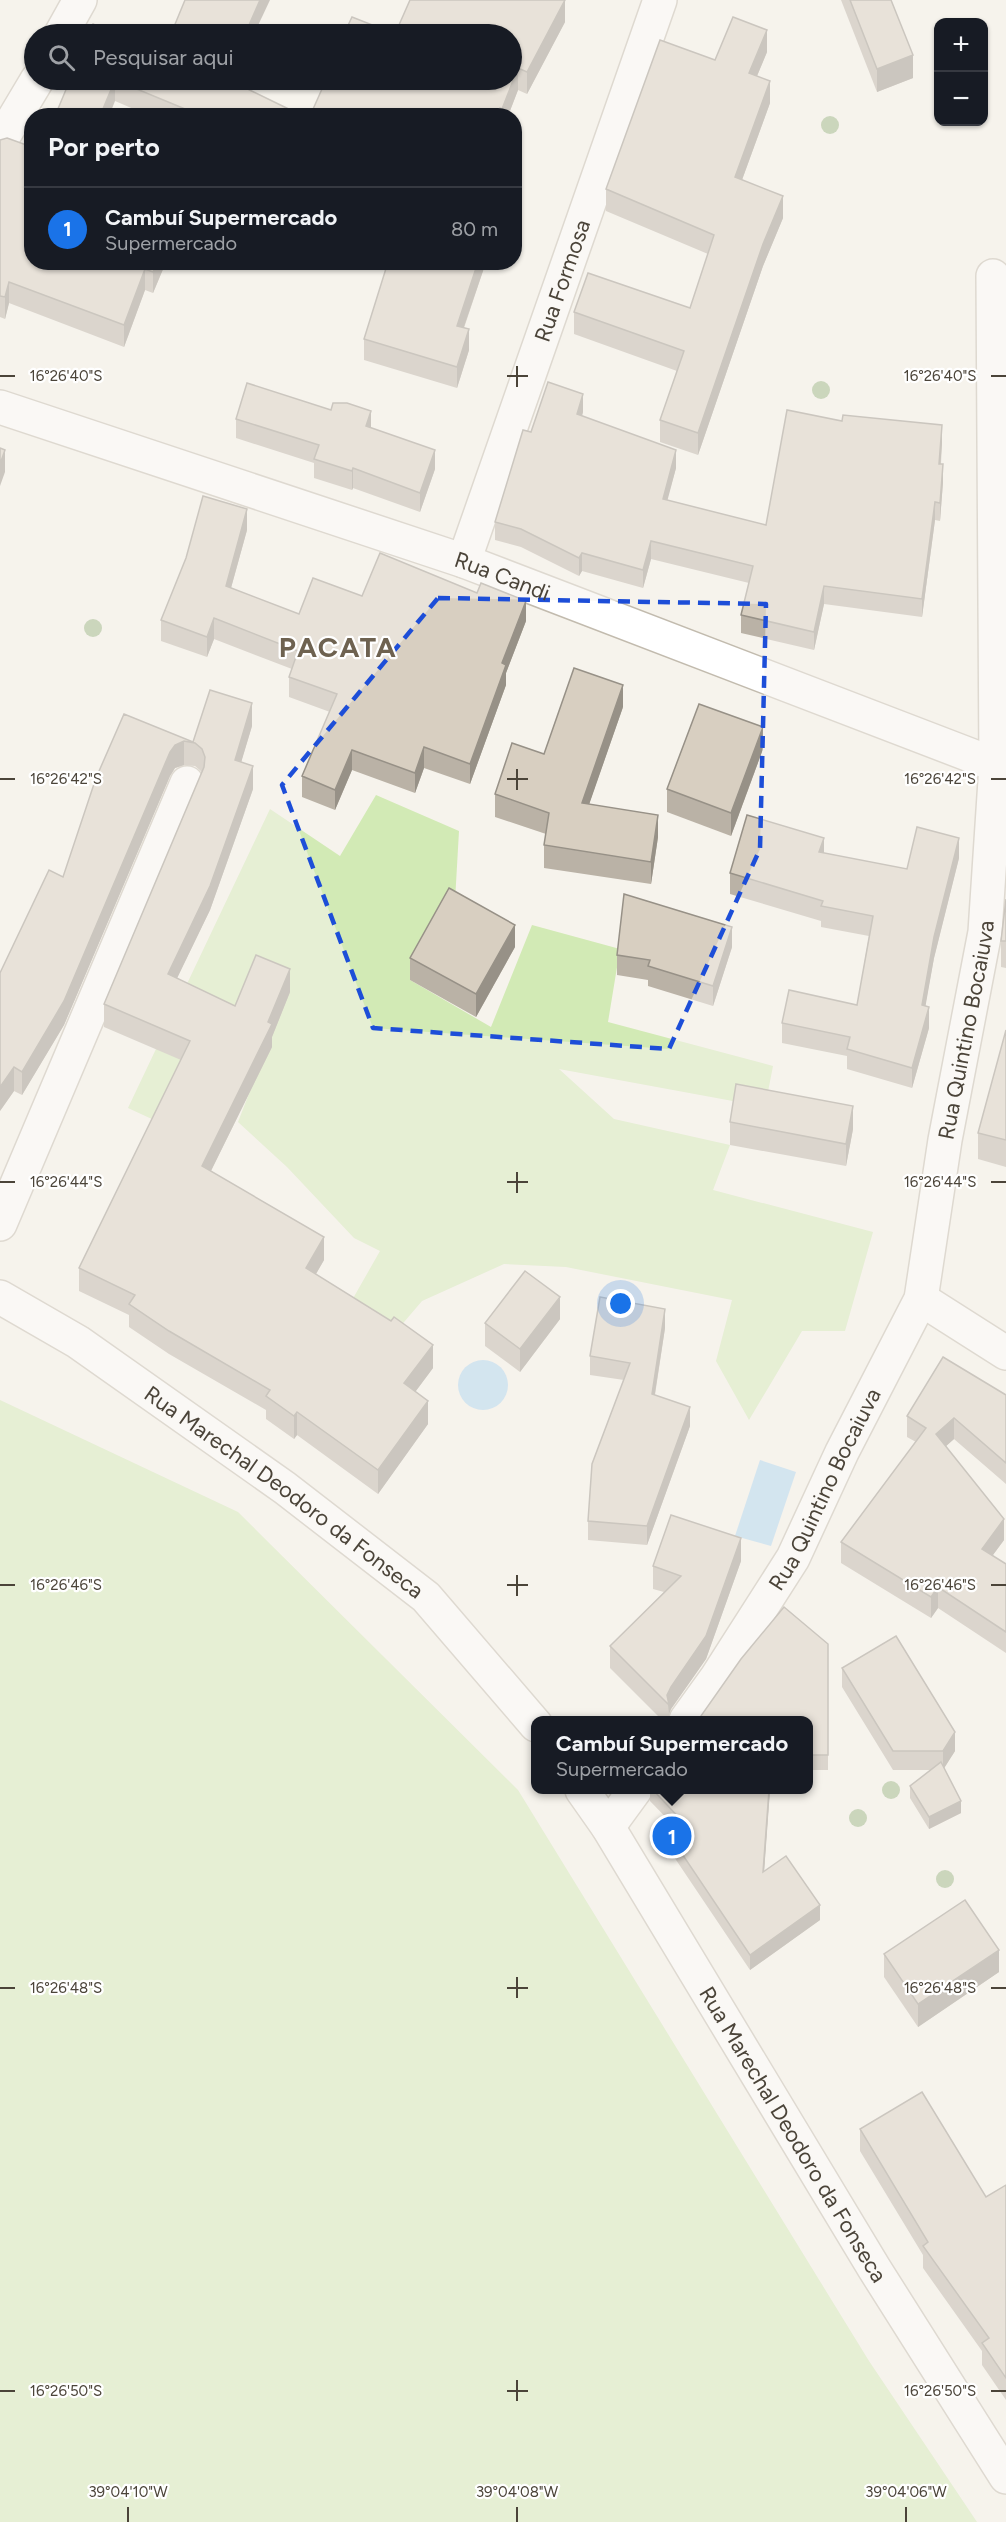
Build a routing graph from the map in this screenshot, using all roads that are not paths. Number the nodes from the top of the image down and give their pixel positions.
1 (80, 0) edge
2 (660, 0) edge
3 (67, 24) edge
4 (31, 90) edge
5 (0, 142) edge
6 (993, 276) dead end
7 (0, 407) edge
8 (464, 561) junction
9 (996, 765) junction
10 (187, 783) dead end
11 (0, 1224) edge
12 (0, 1297) edge
13 (921, 1299) junction
14 (1006, 1353) edge
15 (689, 1716) edge
16 (531, 1719) edge
17 (585, 1794) edge
18 (632, 1794) edge
19 (608, 1827) junction
20 (1006, 2477) edge

1 - 3 street
2 - 8 street, Rua Formosa
4 - 5 street
6 - 9 street, Rua Quintino Bocaiuva
7 - 8 street, Rua Candi
8 - 9 street, Rua Candi
9 - 13 street, Rua Quintino Bocaiuva
10 - 11 street
12 - 16 street, Rua Marechal Deodoro da Fonseca
13 - 14 street
13 - 15 street, Rua Quintino Bocaiuva
17 - 19 street, Rua Marechal Deodoro da Fonseca
18 - 19 street
19 - 20 street, Rua Marechal Deodoro da Fonseca

